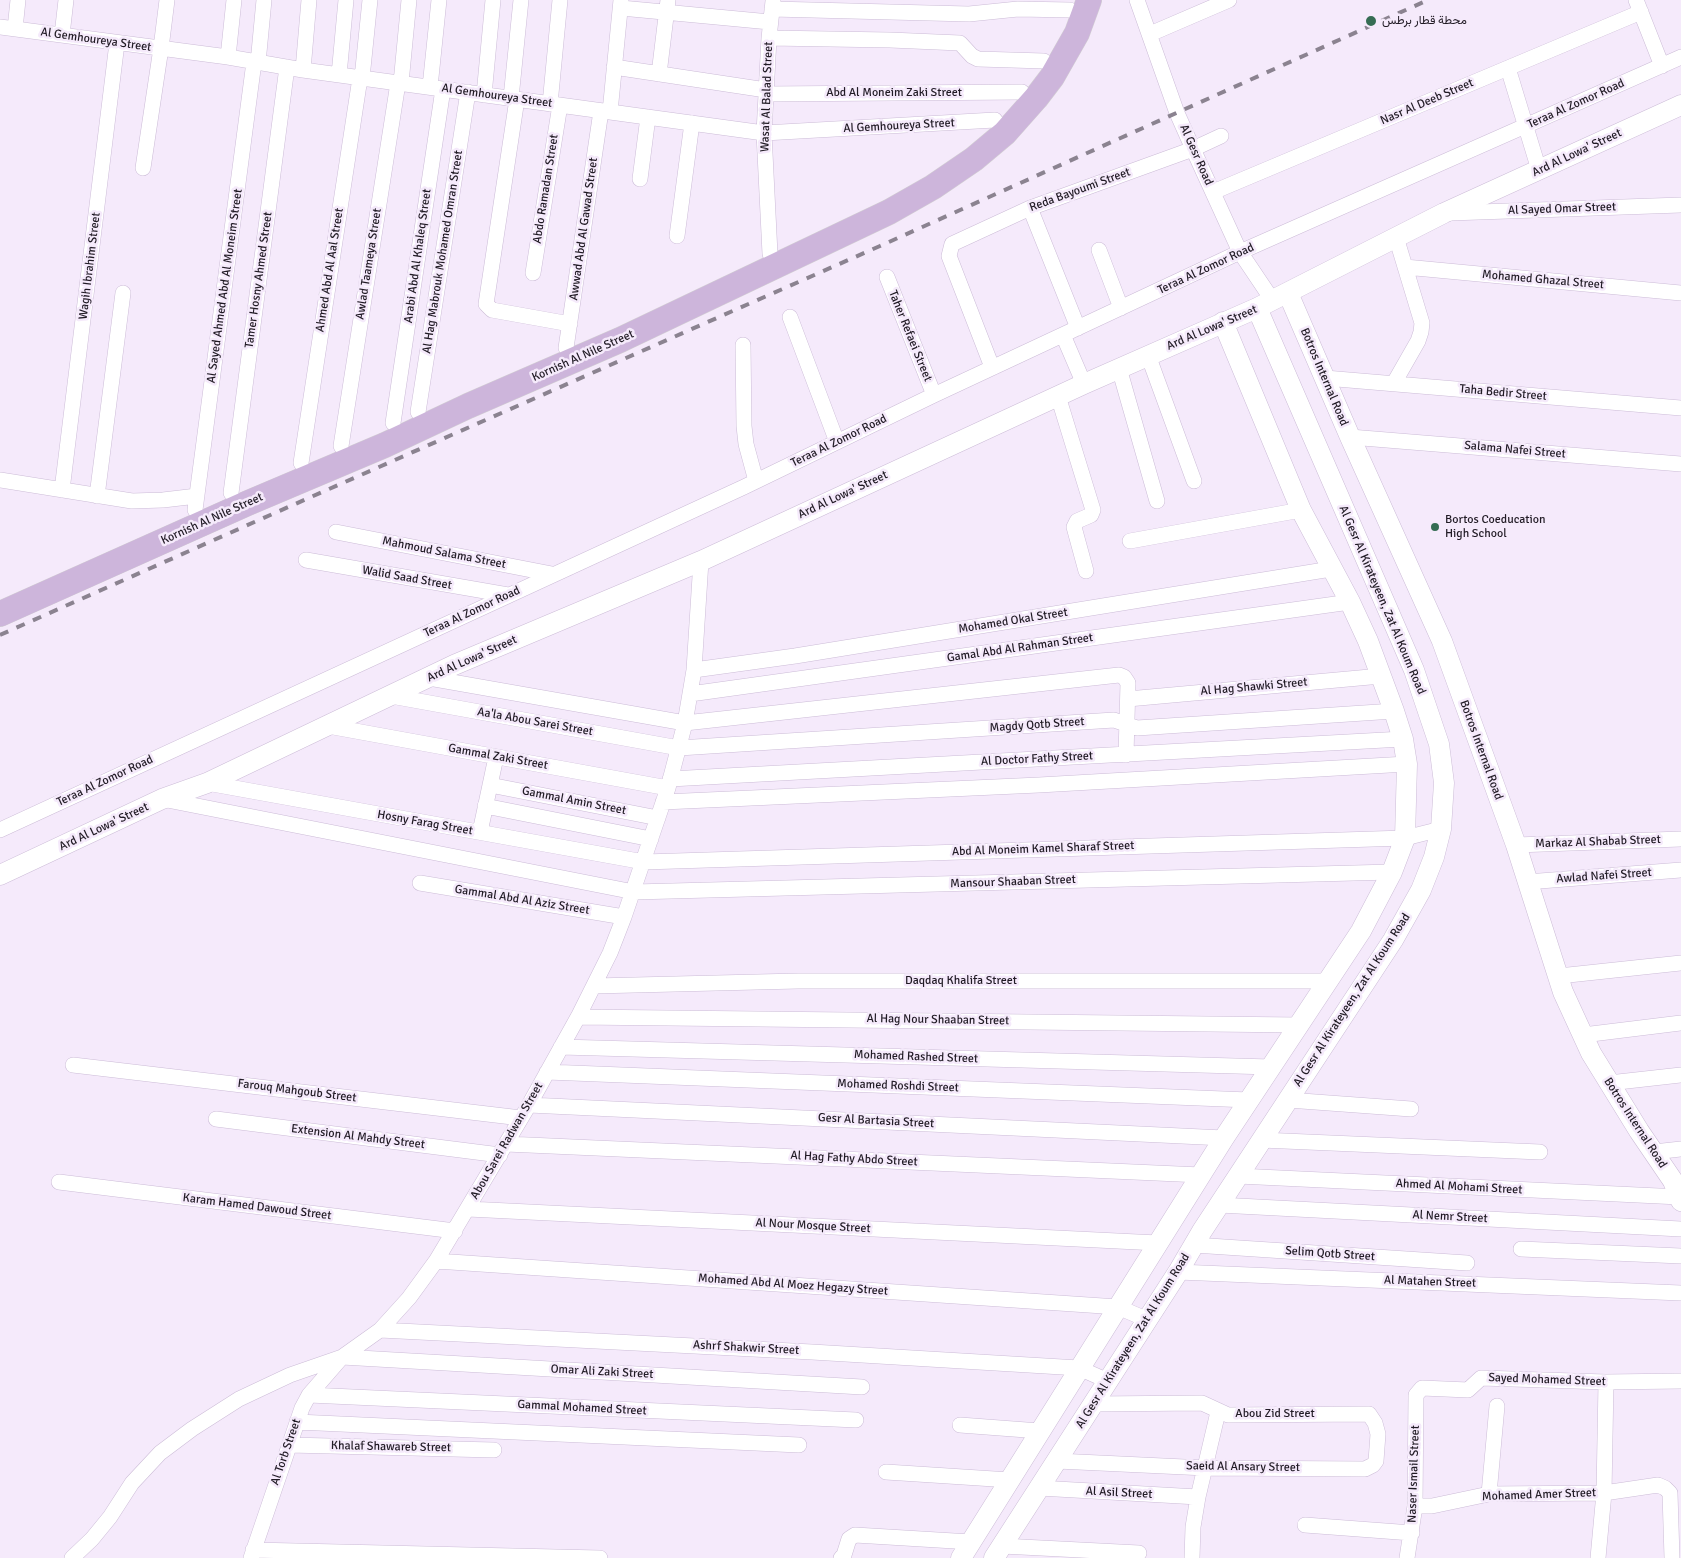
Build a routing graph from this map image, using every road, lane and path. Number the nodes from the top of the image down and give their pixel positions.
1 (18, 0) edge
2 (66, 0) edge
3 (166, 0) edge
4 (234, 0) edge
5 (264, 0) edge
6 (310, 0) edge
7 (346, 0) edge
8 (370, 0) edge
9 (409, 0) edge
10 (439, 0) edge
11 (493, 0) edge
12 (521, 0) edge
13 (560, 0) edge
14 (1136, 0) edge
15 (1229, 0) edge
16 (1078, 3) edge
17 (621, 4) edge
18 (668, 6) edge
19 (1638, 6) edge
20 (772, 10) edge
21 (7, 28) edge
22 (1150, 34) junction
23 (62, 35) junction
24 (769, 38) junction
25 (118, 42) junction
26 (161, 48) junction
27 (228, 57) junction
28 (1681, 57) edge
29 (1044, 61) junction
30 (256, 62) junction
31 (1662, 66) junction
32 (287, 67) junction
33 (614, 67) junction
34 (1508, 68) junction
35 (303, 70) junction
36 (659, 74) junction
37 (338, 75) junction
38 (361, 78) junction
39 (399, 83) junction
40 (436, 88) junction
41 (468, 92) junction
42 (766, 92) junction
43 (1022, 92) junction
44 (484, 95) junction
45 (514, 99) junction
46 (555, 104) junction
47 (1681, 105) edge
48 (606, 111) junction
49 (648, 117) junction
50 (995, 120) junction
51 (692, 123) junction
52 (1526, 126) junction
53 (764, 133) junction
54 (1221, 136) dead end
55 (1193, 150) junction
56 (143, 168) dead end
57 (1540, 170) junction
58 (640, 179) dead end
59 (1213, 192) junction
60 (1681, 205) edge
61 (1030, 208) junction
62 (1444, 213) junction
63 (677, 236) dead end
64 (1396, 238) junction
65 (1098, 250) dead end
66 (1240, 252) junction
67 (770, 254) junction
68 (1405, 267) junction
69 (533, 273) dead end
70 (887, 277) dead end
71 (123, 293) dead end
72 (1681, 293) edge
73 (1273, 301) junction
74 (1121, 308) junction
75 (790, 317) dead end
76 (1223, 322) junction
77 (1078, 328) junction
78 (1063, 335) junction
79 (568, 336) junction
80 (742, 345) dead end
81 (1148, 355) junction
82 (992, 367) junction
83 (1119, 368) junction
84 (1325, 378) junction
85 (1394, 383) junction
86 (1084, 384) junction
87 (934, 395) junction
88 (1058, 396) junction
89 (1681, 408) edge
90 (418, 412) junction
91 (393, 423) junction
92 (1350, 437) junction
93 (837, 442) junction
94 (341, 446) junction
95 (300, 463) junction
96 (1681, 464) edge
97 (0, 480) edge
98 (756, 481) junction
99 (1194, 481) dead end
100 (62, 490) junction
101 (231, 493) junction
102 (97, 496) junction
103 (1157, 501) dead end
104 (196, 503) junction
105 (1302, 510) junction
106 (336, 532) dead end
107 (1130, 541) dead end
108 (306, 560) dead end
109 (701, 561) junction
110 (1331, 569) junction
111 (1086, 571) dead end
112 (552, 574) junction
113 (508, 595) junction
114 (0, 596) edge
115 (1350, 602) junction
116 (0, 614) edge
117 (694, 670) junction
118 (1381, 676) junction
119 (428, 678) junction
120 (690, 694) junction
121 (391, 696) junction
122 (1128, 699) junction
123 (1394, 711) junction
124 (684, 724) junction
125 (1126, 724) junction
126 (328, 726) junction
127 (1403, 740) junction
128 (679, 748) junction
129 (1126, 754) junction
130 (496, 757) junction
131 (1407, 764) junction
132 (207, 783) junction
133 (490, 785) junction
134 (667, 790) junction
135 (162, 800) junction
136 (485, 806) junction
137 (658, 818) junction
138 (1441, 829) junction
139 (0, 830) edge
140 (480, 832) junction
141 (1404, 838) junction
142 (651, 839) junction
143 (1681, 839) edge
144 (1516, 845) junction
145 (644, 862) junction
146 (1681, 870) edge
147 (1392, 872) junction
148 (0, 875) edge
149 (1527, 882) junction
150 (420, 884) dead end
151 (634, 892) junction
152 (624, 917) junction
153 (1361, 931) junction
154 (1393, 940) junction
155 (1681, 963) edge
156 (1559, 976) junction
157 (1328, 981) junction
158 (594, 986) junction
159 (578, 1017) junction
160 (1681, 1023) edge
161 (1299, 1025) junction
162 (1583, 1036) junction
163 (561, 1047) junction
164 (72, 1065) dead end
165 (1271, 1067) junction
166 (547, 1072) junction
167 (1681, 1074) edge
168 (1608, 1083) junction
169 (1249, 1100) junction
170 (1288, 1100) junction
171 (1412, 1109) dead end
172 (525, 1111) junction
173 (216, 1119) dead end
174 (1224, 1138) junction
175 (1262, 1140) junction
176 (503, 1149) junction
177 (1681, 1149) edge
178 (1540, 1152) dead end
179 (1654, 1152) junction
180 (1201, 1175) junction
181 (1238, 1176) junction
182 (59, 1182) dead end
183 (1680, 1199) edge
184 (1219, 1205) junction
185 (468, 1208) junction
186 (1173, 1219) junction
187 (1681, 1229) edge
188 (455, 1231) junction
189 (1198, 1238) junction
190 (1158, 1243) junction
191 (1521, 1249) dead end
192 (1681, 1256) edge
193 (436, 1261) junction
194 (1467, 1263) dead end
195 (1178, 1272) junction
196 (1681, 1292) edge
197 (1118, 1307) junction
198 (1148, 1320) junction
199 (380, 1330) junction
200 (342, 1358) junction
201 (1079, 1368) junction
202 (1108, 1381) junction
203 (1681, 1381) edge
204 (1606, 1382) junction
205 (862, 1387) dead end
206 (1419, 1390) joint
207 (309, 1395) junction
208 (1094, 1404) junction
209 (1497, 1406) dead end
210 (1218, 1412) junction
211 (1369, 1414) joint
212 (856, 1420) dead end
213 (296, 1422) junction
214 (960, 1425) dead end
215 (1040, 1431) junction
216 (289, 1445) junction
217 (799, 1445) dead end
218 (494, 1450) dead end
219 (1057, 1461) junction
220 (1206, 1468) junction
221 (886, 1472) dead end
222 (1010, 1480) junction
223 (1040, 1488) junction
224 (1604, 1492) junction
225 (1489, 1494) junction
226 (1198, 1497) junction
227 (1415, 1506) junction
228 (1305, 1525) dead end
229 (1412, 1532) junction
230 (966, 1550) edge
231 (998, 1552) edge
232 (1139, 1553) dead end
233 (252, 1554) edge
234 (72, 1558) edge
235 (600, 1558) edge
236 (841, 1558) edge
237 (1192, 1558) edge
238 (1407, 1558) edge
239 (1598, 1558) edge
240 (1672, 1558) edge

1 - 21 street
2 - 23 street
3 - 26 street
4 - 27 street
5 - 30 street, Al Sayed Ahmed Abd Al Moneim Street
6 - 35 street
7 - 37 street
8 - 38 street, Ahmed Abd Al Aal Street
9 - 39 street, Awlad Taameya Street
10 - 40 street
11 - 44 street
12 - 45 street
13 - 46 street, Abdo Ramadan Street
14 - 22 street, Al Gesr Road
15 - 22 street
16 - 20 street
16 - 29 main road, Kornish Al Nile Street
16 - 116 main road, Kornish Al Nile Street
17 - 18 street
17 - 33 street, Awwad Abd Al Gawad Street
18 - 20 street
18 - 36 street
19 - 31 street
19 - 34 street, Nasr Al Deeb Street
20 - 24 street, Wasat Al Balad Street
21 - 23 street, Al Gemhoureya Street
22 - 55 street, Al Gesr Road
23 - 25 street, Al Gemhoureya Street
24 - 29 street
24 - 42 street, Wasat Al Balad Street
25 - 26 street, Al Gemhoureya Street
25 - 100 street, Wagih Ibrahim Street
26 - 27 street, Al Gemhoureya Street
26 - 56 street
27 - 30 street, Al Gemhoureya Street
28 - 31 street, Teraa Al Zomor Road
29 - 43 main road, Kornish Al Nile Street
30 - 32 street, Al Gemhoureya Street
30 - 104 street, Al Sayed Ahmed Abd Al Moneim Street
31 - 52 street, Teraa Al Zomor Road
32 - 35 street, Al Gemhoureya Street
32 - 101 street, Tamer Hosny Ahmed Street
33 - 36 street, Abd Al Moneim Zaki Street
33 - 48 street, Awwad Abd Al Gawad Street
34 - 52 street
34 - 59 street, Nasr Al Deeb Street
35 - 37 street, Al Gemhoureya Street
36 - 42 street, Abd Al Moneim Zaki Street
37 - 38 street, Al Gemhoureya Street
38 - 39 street, Al Gemhoureya Street
38 - 95 street, Ahmed Abd Al Aal Street
39 - 40 street, Al Gemhoureya Street
39 - 94 street, Awlad Taameya Street
40 - 41 street, Al Gemhoureya Street
40 - 91 street, Arabi Abd Al Khaleq Street
41 - 44 street, Al Gemhoureya Street
41 - 90 street, Al Hag Mabrouk Mohamed Omran Street
42 - 43 street, Abd Al Moneim Zaki Street
42 - 53 street, Wasat Al Balad Street
43 - 50 main road, Kornish Al Nile Street
44 - 45 street, Al Gemhoureya Street
45 - 46 street, Al Gemhoureya Street
45 - 79 street
46 - 48 street, Al Gemhoureya Street
46 - 69 street, Abdo Ramadan Street
47 - 57 street, Ard Al Lowa' Street
48 - 49 street, Al Gemhoureya Street
48 - 79 street, Awwad Abd Al Gawad Street
49 - 51 street, Al Gemhoureya Street
49 - 58 street
50 - 53 street, Al Gemhoureya Street
50 - 67 main road, Kornish Al Nile Street
51 - 53 street, Al Gemhoureya Street
51 - 63 street
52 - 57 street
52 - 66 street, Teraa Al Zomor Road
53 - 67 street, Wasat Al Balad Street
54 - 55 street, Reda Bayoumi Street
55 - 59 street, Al Gesr Road
55 - 61 street, Reda Bayoumi Street
57 - 62 street, Ard Al Lowa' Street
59 - 66 street, Al Gesr Road
60 - 62 street, Al Sayed Omar Street
61 - 77 street
61 - 82 street, Reda Bayoumi Street
62 - 64 street, Ard Al Lowa' Street
64 - 68 street
64 - 73 street, Ard Al Lowa' Street
65 - 74 street
66 - 73 street, Al Gesr Road
66 - 74 street, Teraa Al Zomor Road
67 - 79 main road, Kornish Al Nile Street
68 - 72 street, Mohamed Ghazal Street
68 - 85 street
70 - 87 street, Taher Refaei Street
71 - 102 street
73 - 76 street, Ard Al Lowa' Street
73 - 84 street, Botros Internal Road
73 - 138 street, Al Gesr Al Kirateyeen, Zat Al Koum Road
74 - 77 street, Teraa Al Zomor Road
75 - 93 street
76 - 81 street, Ard Al Lowa' Street
76 - 105 street
77 - 78 street, Teraa Al Zomor Road
78 - 82 street, Teraa Al Zomor Road
78 - 86 street
79 - 90 main road, Kornish Al Nile Street
80 - 98 street
81 - 83 street, Ard Al Lowa' Street
81 - 99 street
82 - 87 street, Teraa Al Zomor Road
83 - 86 street, Ard Al Lowa' Street
83 - 103 street
84 - 85 street, Taha Bedir Street
84 - 92 street, Botros Internal Road
85 - 89 street, Taha Bedir Street
86 - 88 street, Ard Al Lowa' Street
87 - 93 street, Teraa Al Zomor Road
88 - 109 street, Ard Al Lowa' Street
88 - 111 street
90 - 91 main road, Kornish Al Nile Street
91 - 94 main road, Kornish Al Nile Street
92 - 96 street, Salama Nafei Street
92 - 144 street, Botros Internal Road
93 - 98 street, Teraa Al Zomor Road
94 - 95 main road, Kornish Al Nile Street
95 - 101 main road, Kornish Al Nile Street
97 - 100 street
98 - 112 street, Teraa Al Zomor Road
100 - 102 street
101 - 104 main road, Kornish Al Nile Street
102 - 104 street
104 - 114 main road, Kornish Al Nile Street
105 - 107 street
105 - 110 street
106 - 112 street, Mahmoud Salama Street
108 - 113 street, Walid Saad Street
109 - 117 street, Abou Sarei Radwan Street
109 - 119 street, Ard Al Lowa' Street
110 - 115 street
110 - 117 street, Mohamed Okal Street
112 - 113 street, Teraa Al Zomor Road
113 - 139 street, Teraa Al Zomor Road
115 - 118 street
115 - 120 street, Gamal Abd Al Rahman Street
117 - 120 street, Abou Sarei Radwan Street
118 - 122 street, Al Hag Shawki Street
118 - 123 street
119 - 121 street, Ard Al Lowa' Street
119 - 124 street
120 - 124 street, Abou Sarei Radwan Street
121 - 126 street, Ard Al Lowa' Street
121 - 128 street, Aa'la Abou Sarei Street
122 - 124 street
122 - 125 street
123 - 125 street, Magdy Qotb Street
123 - 127 street
124 - 128 street, Abou Sarei Radwan Street
125 - 128 street, Magdy Qotb Street
125 - 129 street
126 - 130 street, Gammal Zaki Street
126 - 132 street, Ard Al Lowa' Street
127 - 129 street, Al Doctor Fathy Street
127 - 131 street
128 - 134 street, Abou Sarei Radwan Street
129 - 134 street, Al Doctor Fathy Street
130 - 133 street
130 - 134 street, Gammal Zaki Street
131 - 134 street
131 - 141 street
132 - 135 street, Ard Al Lowa' Street
132 - 140 street, Hosny Farag Street
133 - 136 street
133 - 137 street, Gammal Amin Street
134 - 137 street, Abou Sarei Radwan Street
135 - 148 street, Ard Al Lowa' Street
135 - 151 street, Mansour Shaaban Street
136 - 140 street
136 - 142 street
137 - 142 street, Abou Sarei Radwan Street
138 - 141 street, Abd Al Moneim Kamel Sharaf Street
138 - 154 street, Al Gesr Al Kirateyeen, Zat Al Koum Road
140 - 145 street, Hosny Farag Street
141 - 145 street, Abd Al Moneim Kamel Sharaf Street
141 - 147 street
142 - 145 street, Abou Sarei Radwan Street
143 - 144 street, Markaz Al Shabab Street
144 - 149 street, Botros Internal Road
145 - 151 street, Abou Sarei Radwan Street
146 - 149 street, Awlad Nafei Street
147 - 151 street, Mansour Shaaban Street
147 - 153 street
149 - 156 street, Botros Internal Road
150 - 152 street, Gammal Abd Al Aziz Street
151 - 152 street, Abou Sarei Radwan Street
152 - 158 street, Abou Sarei Radwan Street
153 - 154 street
153 - 157 street
154 - 170 street, Al Gesr Al Kirateyeen, Zat Al Koum Road
155 - 156 street
156 - 162 street, Botros Internal Road
157 - 158 street, Daqdaq Khalifa Street
157 - 161 street
158 - 159 street, Abou Sarei Radwan Street
159 - 161 street, Al Hag Nour Shaaban Street
159 - 163 street, Abou Sarei Radwan Street
160 - 162 street
161 - 165 street
162 - 168 street, Botros Internal Road
163 - 165 street, Mohamed Rashed Street
163 - 166 street, Abou Sarei Radwan Street
164 - 172 street, Farouq Mahgoub Street
165 - 169 street
166 - 169 street, Mohamed Roshdi Street
166 - 172 street, Abou Sarei Radwan Street
167 - 168 street
168 - 179 street, Botros Internal Road
169 - 174 street
170 - 171 street
170 - 175 street, Al Gesr Al Kirateyeen, Zat Al Koum Road
172 - 174 street, Gesr Al Bartasia Street
172 - 176 street, Abou Sarei Radwan Street
173 - 176 street, Extension Al Mahdy Street
174 - 180 street
175 - 178 street
175 - 181 street, Al Gesr Al Kirateyeen, Zat Al Koum Road
176 - 180 street, Al Hag Fathy Abdo Street
176 - 185 street, Abou Sarei Radwan Street
177 - 179 street
179 - 183 street, Botros Internal Road
180 - 186 street
181 - 183 street, Ahmed Al Mohami Street
181 - 184 street, Al Gesr Al Kirateyeen, Zat Al Koum Road
182 - 188 street, Karam Hamed Dawoud Street
184 - 187 street, Al Nemr Street
184 - 189 street, Al Gesr Al Kirateyeen, Zat Al Koum Road
185 - 188 street, Abou Sarei Radwan Street
185 - 190 street, Al Nour Mosque Street
186 - 189 street
186 - 190 street
188 - 193 street, Abou Sarei Radwan Street
189 - 194 street, Selim Qotb Street
189 - 195 street, Al Gesr Al Kirateyeen, Zat Al Koum Road
190 - 197 street
191 - 192 street
193 - 197 street, Mohamed Abd Al Moez Hegazy Street
193 - 199 street, Abou Sarei Radwan Street
195 - 196 street, Al Matahen Street
195 - 198 street, Al Gesr Al Kirateyeen, Zat Al Koum Road
197 - 198 street, Mohamed Abd Al Moez Hegazy Street
197 - 201 street
198 - 202 street, Al Gesr Al Kirateyeen, Zat Al Koum Road
199 - 200 street, Abou Sarei Radwan Street
199 - 201 street, Ashrf Shakwir Street
200 - 205 street, Omar Ali Zaki Street
200 - 207 street, Al Torb Street
200 - 234 street, Abou Sarei Radwan Street
201 - 202 street, Ashrf Shakwir Street
201 - 215 street
202 - 208 street, Al Gesr Al Kirateyeen, Zat Al Koum Road
203 - 204 street, Sayed Mohamed Street
204 - 206 street, Sayed Mohamed Street
204 - 224 street
206 - 227 street, Naser Ismail Street
207 - 212 street, Gammal Mohamed Street
207 - 213 street, Al Torb Street
208 - 210 street, Abou Zid Street
208 - 219 street, Al Gesr Al Kirateyeen, Zat Al Koum Road
209 - 225 street
210 - 211 street, Abou Zid Street
210 - 220 street
211 - 220 street, Saeid Al Ansary Street
213 - 216 street, Al Torb Street
213 - 217 street
214 - 215 street
215 - 222 street
216 - 218 street, Khalaf Shawareb Street
216 - 233 street, Al Torb Street
219 - 220 street, Saeid Al Ansary Street
219 - 223 street, Al Gesr Al Kirateyeen, Zat Al Koum Road
220 - 226 street
221 - 222 street
222 - 230 street
223 - 226 street, Al Asil Street
223 - 231 street, Al Gesr Al Kirateyeen, Zat Al Koum Road
224 - 225 street, Mohamed Amer Street
224 - 239 street
224 - 240 street, Mohamed Amer Street
225 - 227 street, Mohamed Amer Street
226 - 237 street
227 - 229 street, Naser Ismail Street
228 - 229 street
229 - 238 street, Naser Ismail Street
230 - 236 street
231 - 232 street
233 - 235 street

